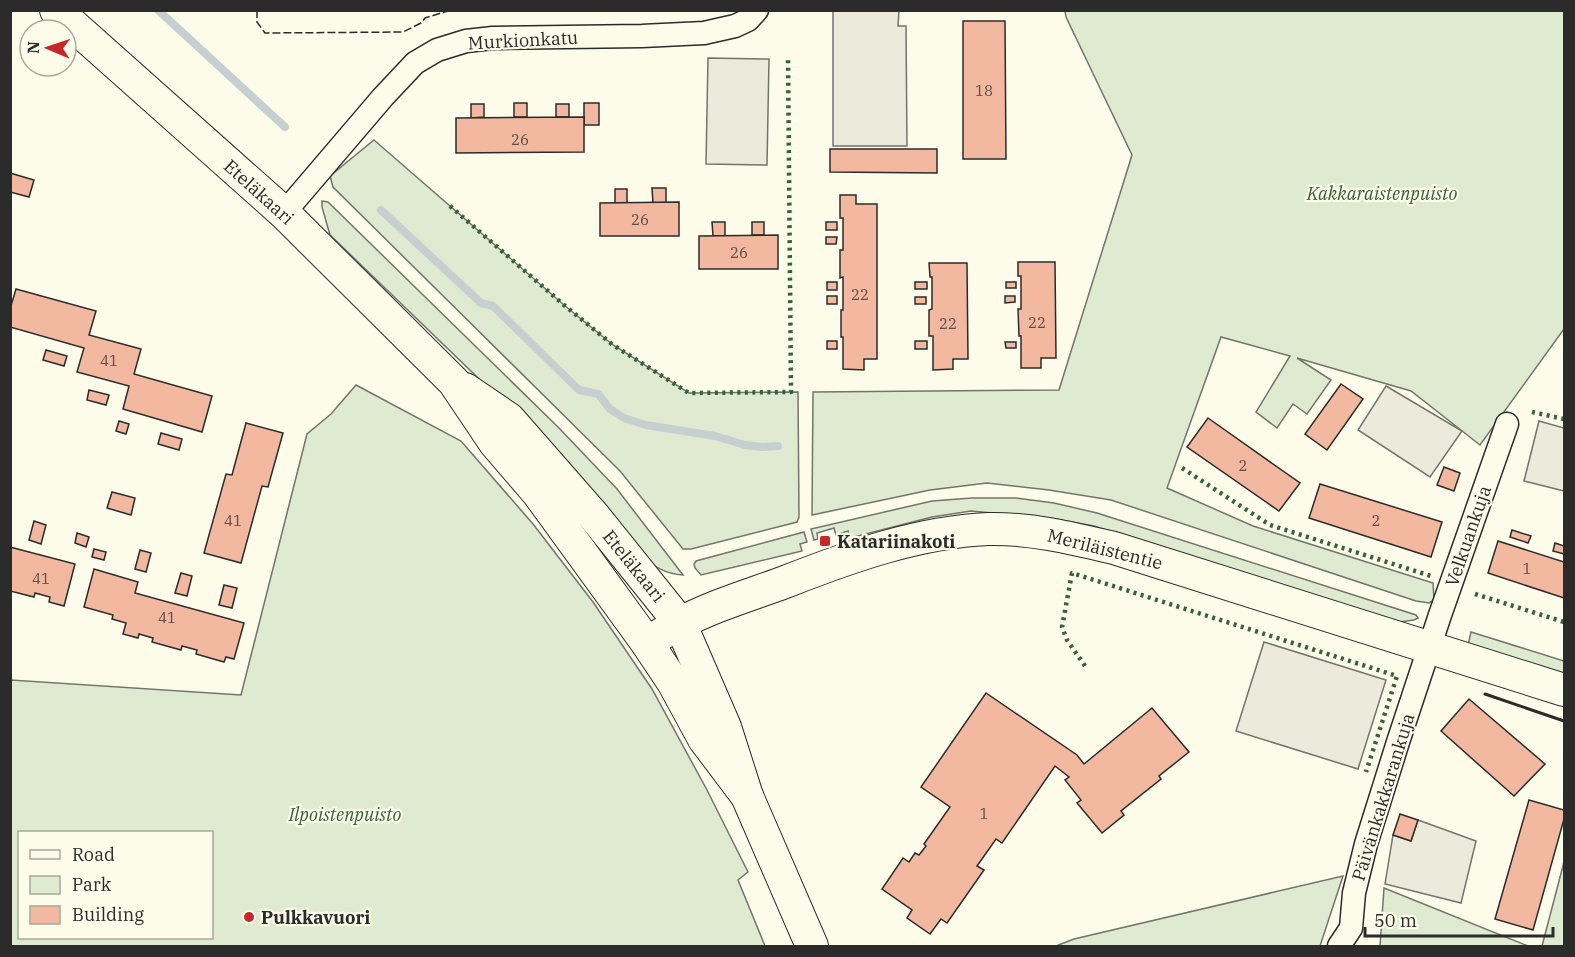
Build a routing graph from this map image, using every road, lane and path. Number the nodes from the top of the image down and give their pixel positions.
1 (56, 10) edge
2 (757, 10) edge
3 (284, 213) junction
4 (454, 382) junction
5 (1507, 424) dead end
6 (680, 623) junction
7 (647, 643) junction
8 (1430, 647) junction
9 (1564, 690) edge
10 (747, 796) junction
11 (812, 946) edge
12 (1339, 946) edge

1 - 3 main road, Eteläkaari
2 - 3 street, Murkionkatu
3 - 4 main road, Eteläkaari
4 - 6 main road, Eteläkaari
4 - 7 main road, Eteläkaari
5 - 8 street, Velkuankuja
6 - 7 main road, Meriläistentie
6 - 8 main road, Meriläistentie
6 - 10 main road, Eteläkaari
7 - 10 main road, Eteläkaari
8 - 9 main road, Meriläistentie
8 - 12 street, Päivänkakkarankuja
10 - 11 main road, Eteläkaari

